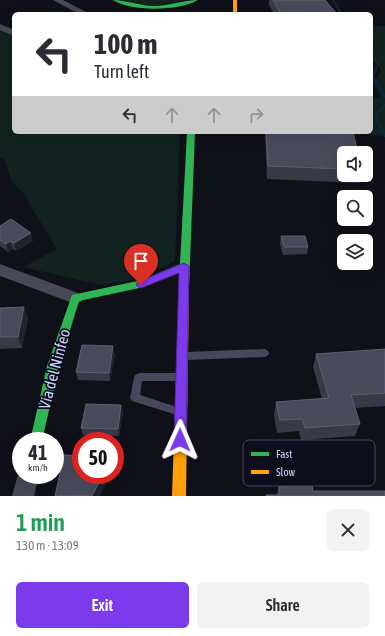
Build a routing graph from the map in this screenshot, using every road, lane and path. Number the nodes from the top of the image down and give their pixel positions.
1 (57, 0) edge
2 (116, 0) edge
3 (196, 0) edge
4 (235, 0) edge
5 (82, 12) edge
6 (235, 12) edge
7 (0, 27) edge
8 (12, 32) edge
9 (191, 134) edge
10 (184, 266) junction
11 (0, 270) edge
12 (75, 298) junction
13 (265, 354) dead end
14 (182, 356) junction
15 (182, 377) junction
16 (181, 412) junction
17 (38, 432) edge
18 (26, 484) edge
19 (23, 496) edge
20 (179, 496) edge

1 - 5 street
2 - 3 main road
4 - 6 main road
7 - 8 street
9 - 10 main road
10 - 12 main road
10 - 14 main road
11 - 12 street
12 - 17 main road, Via del Ninfeo
13 - 14 lane
14 - 15 main road
15 - 16 main road
15 - 16 lane
16 - 20 main road
18 - 19 street

